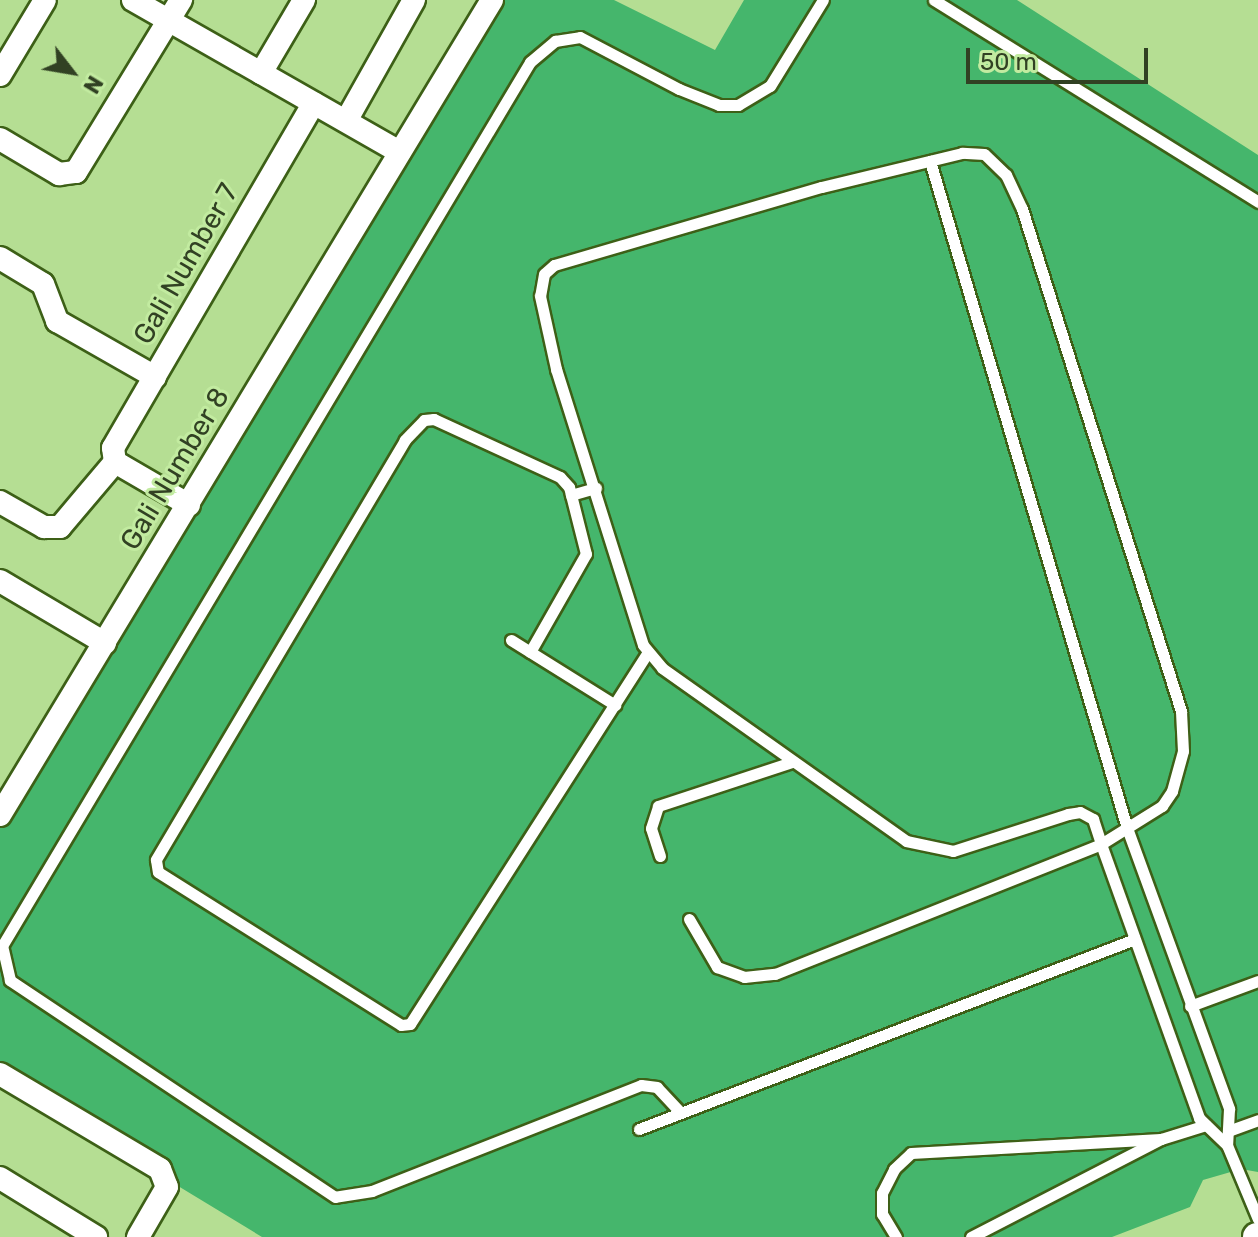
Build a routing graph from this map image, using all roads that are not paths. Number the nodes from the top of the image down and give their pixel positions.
1 (45, 0) edge
2 (133, 0) edge
3 (181, 0) edge
4 (304, 0) edge
5 (414, 0) edge
6 (492, 0) edge
7 (823, 0) edge
8 (934, 0) edge
9 (168, 21) junction
10 (261, 73) junction
11 (0, 75) edge
12 (314, 103) junction
13 (346, 121) junction
14 (0, 139) edge
15 (400, 152) junction
16 (930, 161) junction
17 (1258, 202) edge
18 (0, 258) edge
19 (155, 377) junction
20 (114, 459) junction
21 (596, 488) junction
22 (571, 495) junction
23 (0, 502) edge
24 (189, 505) junction
25 (0, 582) edge
26 (511, 640) dead end
27 (105, 643) junction
28 (530, 652) junction
29 (647, 654) junction
30 (615, 705) junction
31 (792, 762) junction
32 (0, 815) edge
33 (1127, 828) junction
34 (1101, 844) junction
35 (660, 856) dead end
36 (689, 919) dead end
37 (1135, 939) junction
38 (1258, 981) edge
39 (1190, 1006) junction
40 (0, 1074) edge
41 (681, 1113) junction
42 (1258, 1120) edge
43 (1206, 1125) junction
44 (639, 1129) dead end
45 (1228, 1131) junction
46 (1161, 1139) junction
47 (1227, 1145) junction
48 (0, 1178) edge
49 (1258, 1219) edge
50 (96, 1237) edge
51 (138, 1237) edge
52 (896, 1237) edge
53 (971, 1237) edge

1 - 11 street
2 - 9 street
3 - 9 street
4 - 10 street
5 - 13 street
6 - 15 street, Gali Number 8
7 - 41 lane
8 - 17 lane
9 - 10 street
9 - 14 street
10 - 12 street
12 - 13 street
12 - 19 street, Gali Number 7
13 - 15 street
15 - 24 street, Gali Number 8
16 - 21 lane
16 - 33 lane
16 - 33 lane
18 - 19 street
19 - 20 street, Gali Number 7
20 - 23 street, Gali Number 7
20 - 24 street
21 - 22 lane
21 - 29 lane
22 - 28 lane
22 - 30 lane
24 - 27 street, Gali Number 8
25 - 27 street
26 - 28 lane
27 - 32 street, Gali Number 8
28 - 30 lane
29 - 30 lane
29 - 31 lane
31 - 34 lane
31 - 35 lane
33 - 34 lane
33 - 39 lane
34 - 36 lane
34 - 37 lane
37 - 41 lane
37 - 43 lane
38 - 39 lane
39 - 45 lane
40 - 51 street
41 - 44 lane
42 - 45 lane
43 - 46 lane
43 - 47 lane
45 - 47 lane
46 - 52 lane
46 - 53 lane
47 - 49 lane
48 - 50 street

